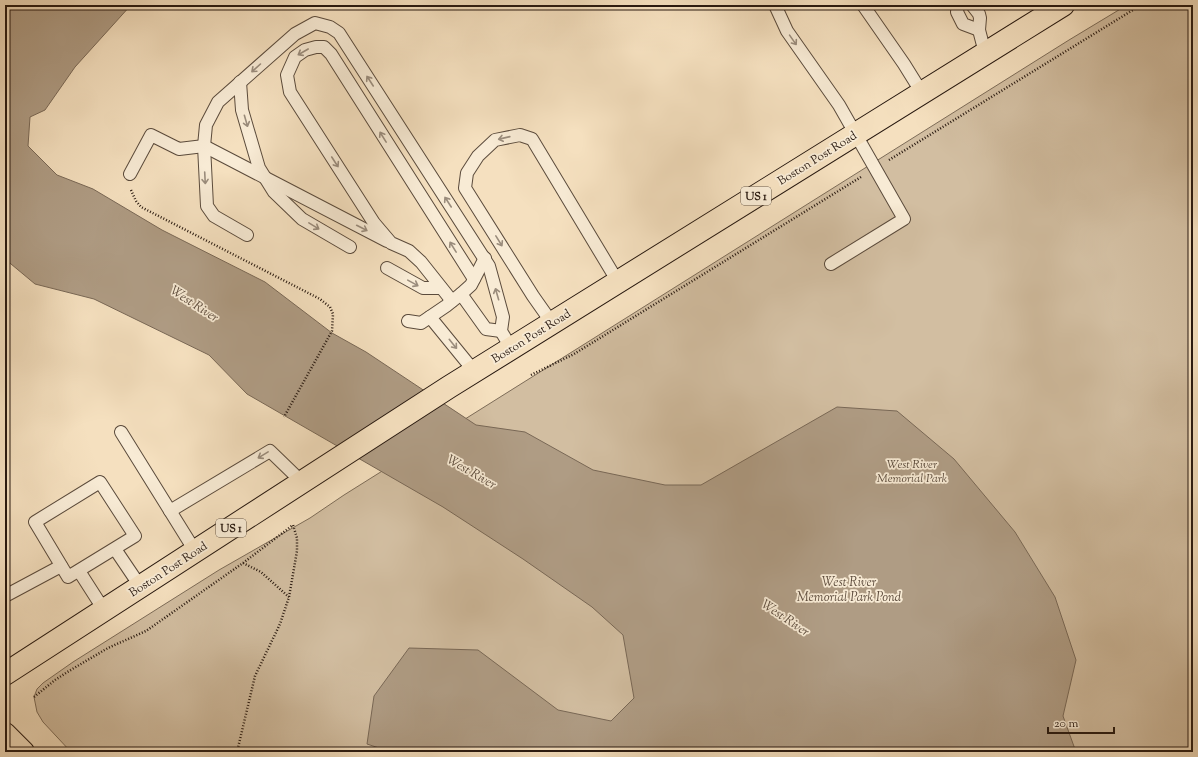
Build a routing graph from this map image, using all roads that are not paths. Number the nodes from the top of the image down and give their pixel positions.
1 (775, 5) edge
2 (863, 5) edge
3 (958, 5) edge
4 (972, 5) edge
5 (1063, 5) edge
6 (979, 30) junction
7 (985, 53) junction
8 (240, 82) junction
9 (922, 93) junction
10 (856, 134) junction
11 (204, 146) junction
12 (130, 174) road end
13 (266, 178) junction
14 (247, 235) dead end
15 (391, 243) junction
16 (350, 247) dead end
17 (485, 258) junction
18 (831, 264) dead end
19 (386, 268) dead end
20 (474, 280) junction
21 (618, 282) junction
22 (442, 288) junction
23 (456, 297) junction
24 (430, 316) junction
25 (408, 321) dead end
26 (552, 323) junction
27 (506, 340) junction
28 (474, 371) junction
29 (121, 432) dead end
30 (302, 482) junction
31 (170, 511) junction
32 (115, 549) junction
33 (195, 551) junction
34 (61, 566) junction
35 (79, 571) junction
36 (140, 586) junction
37 (5, 596) edge
38 (104, 610) junction
39 (5, 674) edge
40 (5, 734) edge
41 (23, 752) edge

1 -> 10 lane
2 - 9 lane
3 - 6 lane
4 - 6 lane
5 - 7 main road, Boston Post Road / US 1
6 - 7 lane
7 - 9 main road, Boston Post Road / US 1
8 - 11 lane
8 -> 13 lane
17 -> 8 lane
9 - 10 main road, Boston Post Road / US 1
10 - 18 lane
10 - 21 main road, Boston Post Road / US 1
11 - 12 lane
11 - 13 lane
11 -> 14 lane
13 -> 15 lane
13 -> 16 lane
20 -> 15 lane
15 - 22 lane
17 - 20 lane
27 -> 17 lane
19 -> 22 lane
20 - 23 lane
21 - 26 main road, Boston Post Road / US 1
21 -> 26 lane
22 - 23 lane
23 - 24 lane
23 - 27 lane
24 - 25 lane
24 -> 28 lane
26 - 27 main road, Boston Post Road / US 1
27 - 28 main road, Boston Post Road / US 1
28 - 30 main road, Boston Post Road / US 1
29 - 31 lane
30 -> 31 lane
30 - 33 main road, Boston Post Road / US 1
31 - 33 lane
32 - 34 lane
32 - 35 lane
32 - 36 lane
33 - 36 main road, Boston Post Road / US 1
34 - 35 lane
34 - 37 lane
35 - 38 lane
36 - 38 main road, Boston Post Road / US 1
38 - 39 main road, Boston Post Road / US 1
40 - 41 main road

